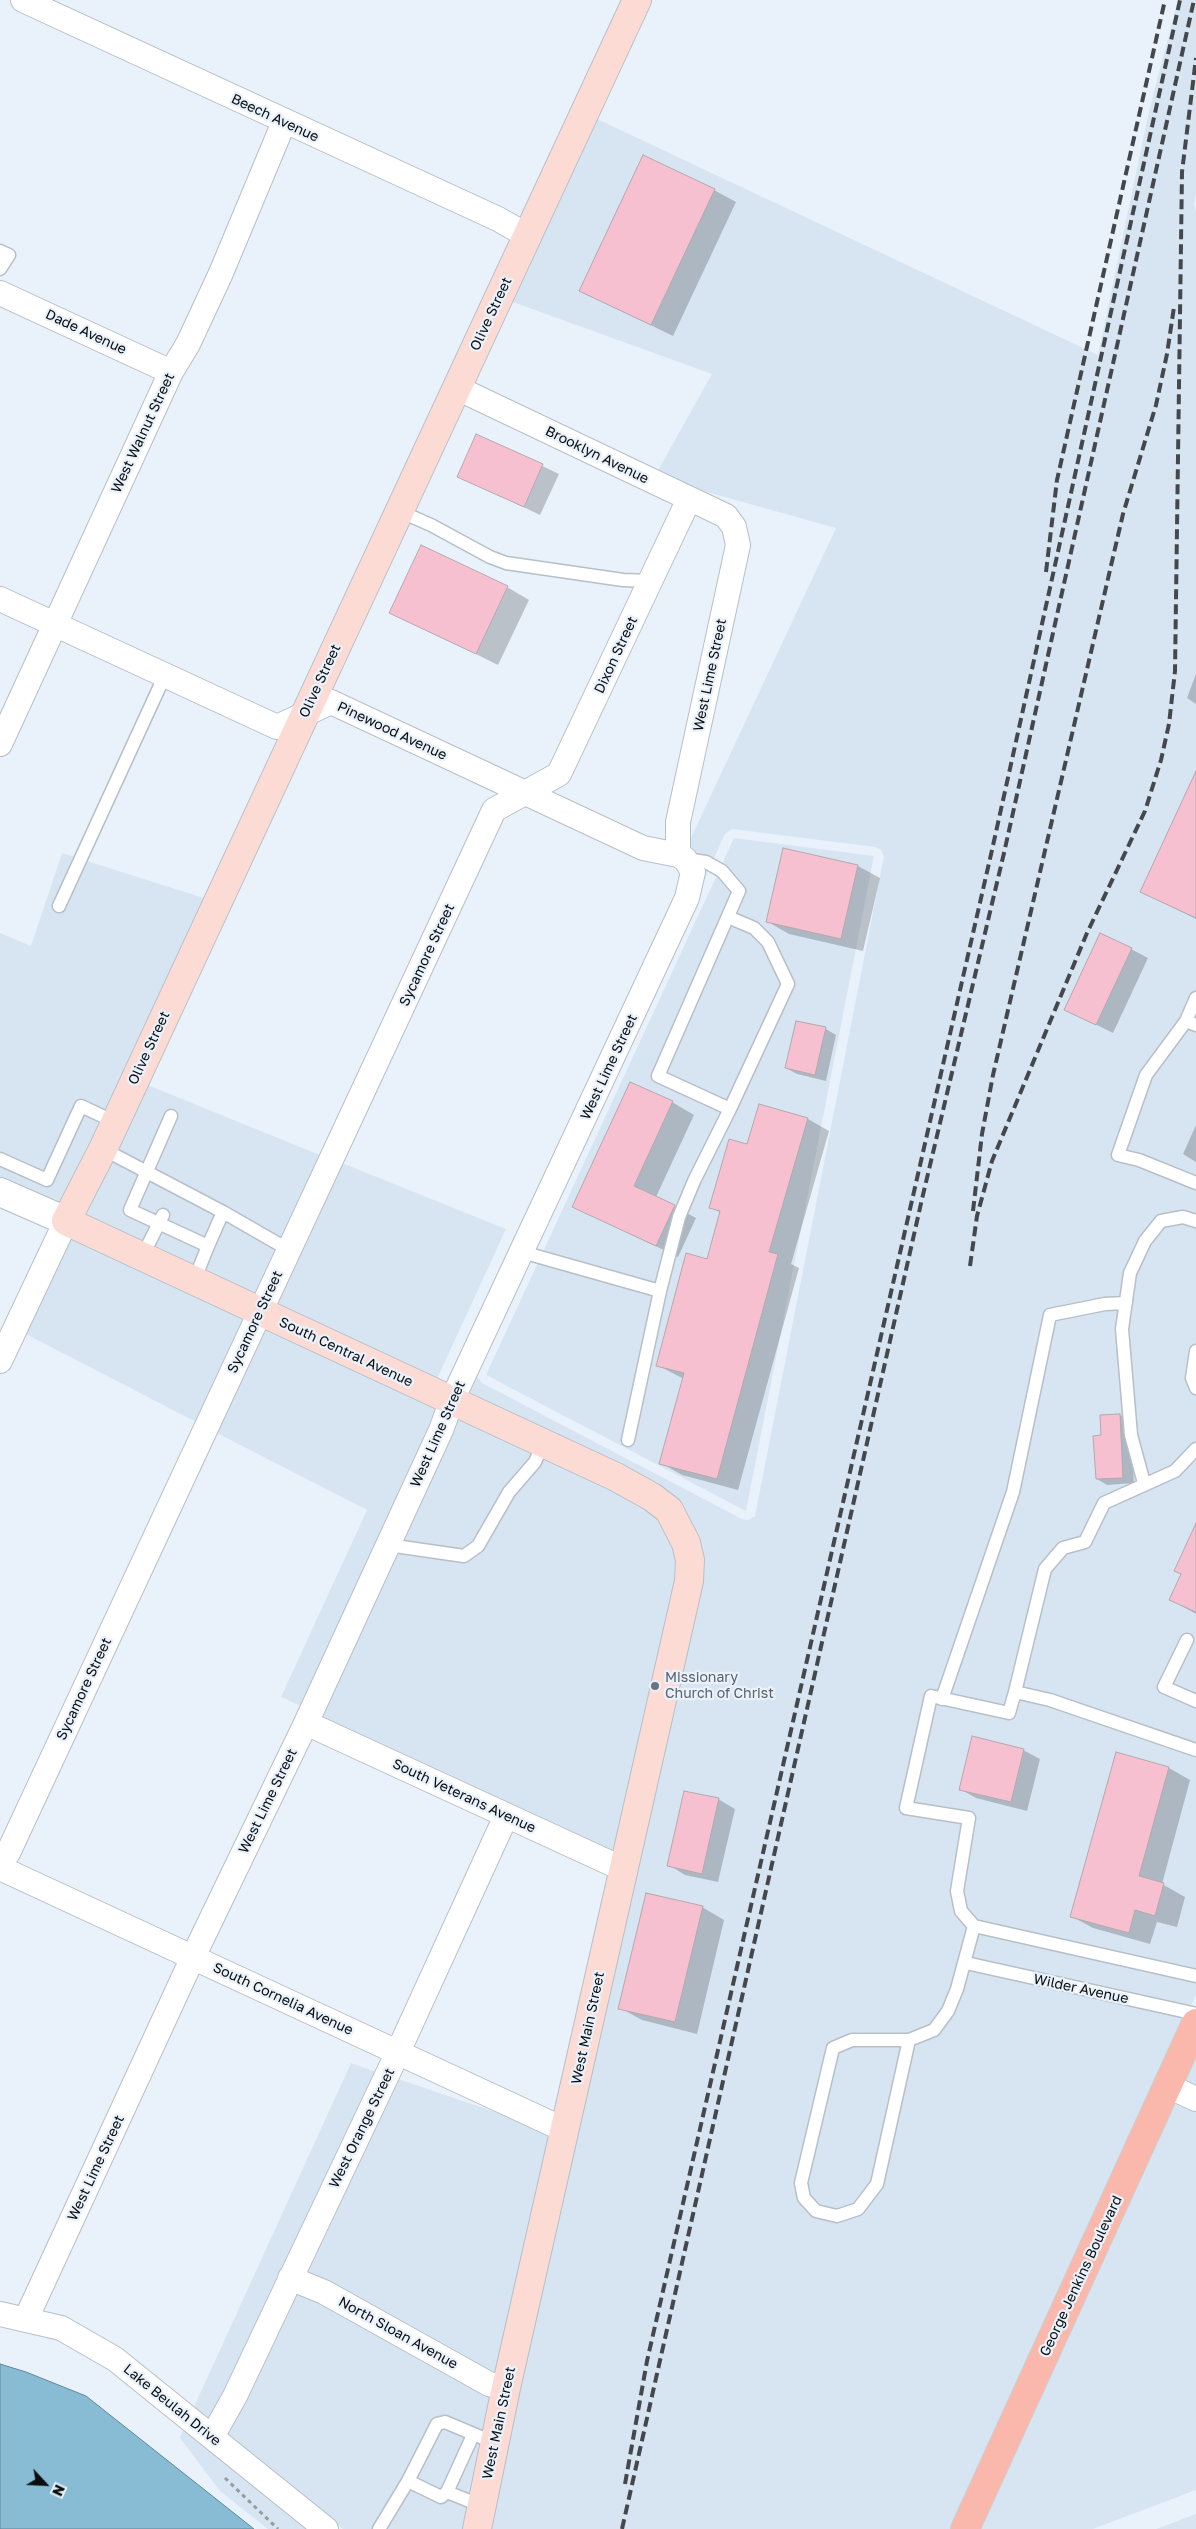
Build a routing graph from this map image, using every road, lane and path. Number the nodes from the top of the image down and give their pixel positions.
1 (23, 0) edge
2 (637, 0) edge
3 (284, 122) junction
4 (528, 236) junction
5 (0, 252) edge
6 (0, 269) edge
7 (0, 293) edge
8 (171, 372) junction
9 (457, 388) junction
10 (689, 499) junction
11 (399, 511) junction
12 (734, 527) joint
13 (650, 581) junction
14 (0, 599) edge
15 (54, 625) junction
16 (165, 675) junction
17 (304, 715) junction
18 (0, 744) edge
19 (523, 793) junction
20 (681, 857) junction
21 (59, 906) dead end
22 (728, 917) junction
23 (1196, 998) edge
24 (1191, 1023) edge
25 (730, 1109) junction
26 (171, 1116) dead end
27 (114, 1122) junction
28 (103, 1149) junction
29 (0, 1159) edge
30 (146, 1170) junction
31 (1196, 1183) edge
32 (0, 1192) edge
33 (223, 1212) junction
34 (160, 1219) junction
35 (66, 1221) junction
36 (1196, 1221) edge
37 (208, 1246) junction
38 (288, 1250) junction
39 (522, 1252) junction
40 (142, 1257) junction
41 (194, 1281) junction
42 (660, 1291) junction
43 (1126, 1303) junction
44 (260, 1312) junction
45 (1196, 1351) edge
46 (0, 1361) edge
47 (1196, 1388) edge
48 (452, 1400) junction
49 (628, 1440) dead end
50 (543, 1443) junction
51 (1196, 1449) edge
52 (1144, 1484) junction
53 (680, 1528) joint
54 (388, 1545) junction
55 (1186, 1640) dead end
56 (1015, 1692) junction
57 (942, 1699) junction
58 (1196, 1701) edge
59 (306, 1723) junction
60 (1196, 1750) edge
61 (506, 1816) junction
62 (0, 1862) edge
63 (0, 1868) edge
64 (622, 1869) junction
65 (974, 1926) junction
66 (193, 1958) junction
67 (966, 1963) junction
68 (1196, 1976) edge
69 (1196, 2014) edge
70 (1196, 2023) edge
71 (909, 2040) junction
72 (398, 2052) junction
73 (1168, 2086) junction
74 (1196, 2099) edge
75 (565, 2130) junction
76 (290, 2278) junction
77 (0, 2314) edge
78 (26, 2319) junction
79 (506, 2388) junction
80 (212, 2437) junction
81 (484, 2439) junction
82 (224, 2476) dead end
83 (408, 2481) junction
84 (447, 2492) junction
85 (479, 2518) edge
86 (278, 2529) edge
87 (326, 2529) edge
88 (379, 2529) edge
89 (965, 2529) edge

1 - 3 street, Beech Avenue
2 - 4 main road, Olive Street
3 - 4 street, Beech Avenue
3 - 8 street, West Walnut Street
4 - 9 main road, Olive Street
5 - 6 lane
7 - 8 street, Dade Avenue
8 - 15 street, West Walnut Street
9 - 10 street, Brooklyn Avenue
9 - 11 main road, Olive Street
10 - 12 street, Brooklyn Avenue
10 - 13 street, Dixon Street
11 - 13 lane
11 - 17 main road, Olive Street
12 - 20 street, West Lime Street
13 - 19 street, Dixon Street
14 - 15 street, Pinewood Avenue
15 - 16 street, Pinewood Avenue
15 - 18 street, West Walnut Street
16 - 17 street, Pinewood Avenue
16 - 21 lane
17 - 19 street, Pinewood Avenue
17 - 27 main road, Olive Street
19 - 20 street, Pinewood Avenue
19 - 38 street, Sycamore Street
20 - 22 lane
20 - 39 street, West Lime Street
22 - 25 lane
22 - 25 lane
23 - 24 lane
24 - 31 lane
25 - 42 lane
26 - 30 lane
27 - 28 main road, Olive Street
27 - 29 lane
28 - 30 lane
28 - 35 main road, Olive Street
30 - 33 lane
30 - 34 lane
32 - 35 street, South Central Avenue
33 - 37 lane
33 - 38 lane
34 - 37 lane
34 - 40 lane
35 - 40 main road, South Central Avenue
35 - 46 street, Olive Street
36 - 43 lane
37 - 41 lane
38 - 44 street, Sycamore Street
39 - 42 lane
39 - 48 street, West Lime Street
40 - 41 main road, South Central Avenue
41 - 44 main road, South Central Avenue
42 - 49 lane
43 - 52 lane
43 - 57 lane
44 - 48 main road, South Central Avenue
44 - 62 street, Sycamore Street
45 - 47 lane
48 - 50 main road, South Central Avenue
48 - 54 street, West Lime Street
50 - 53 main road, South Central Avenue
50 - 54 lane
51 - 52 lane
52 - 56 lane
53 - 64 main road, West Main Street
54 - 59 street, West Lime Street
55 - 58 lane
56 - 57 lane
56 - 60 lane
57 - 65 lane
59 - 61 street, South Veterans Avenue
59 - 66 street, West Lime Street
61 - 64 street, South Veterans Avenue
61 - 72 street, West Orange Street
63 - 66 street, South Cornelia Avenue
64 - 75 main road, West Main Street
65 - 67 lane
65 - 68 lane
66 - 72 street, South Cornelia Avenue
66 - 78 street, West Lime Street
67 - 69 lane, Wilder Avenue
67 - 71 lane
70 - 73 main road, George Jenkins Boulevard
71 - 71 lane
72 - 75 street, South Cornelia Avenue
72 - 76 street, West Orange Street
73 - 74 street
73 - 89 main road, George Jenkins Boulevard
75 - 79 main road, West Main Street
76 - 79 street, North Sloan Avenue
76 - 80 street, West Orange Street
77 - 78 street, Lake Beulah Drive
78 - 80 street, Lake Beulah Drive
79 - 81 main road, West Main Street
80 - 87 street, Lake Beulah Drive
81 - 83 lane
81 - 84 lane
81 - 85 main road, West Main Street
82 - 86 path
83 - 84 lane
83 - 88 lane
84 - 85 lane

